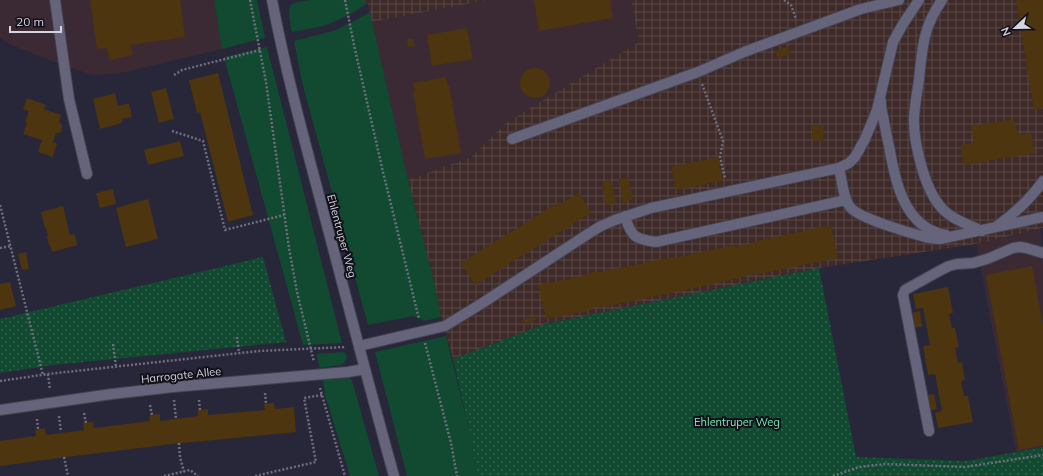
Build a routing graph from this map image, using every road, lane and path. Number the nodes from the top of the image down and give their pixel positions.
1 (55, 0) edge
2 (250, 0) edge
3 (274, 0) edge
4 (345, 0) edge
5 (784, 0) edge
6 (899, 0) edge
7 (919, 0) edge
8 (942, 0) edge
9 (801, 31) junction
10 (260, 50) junction
11 (698, 72) junction
12 (174, 75) dead end
13 (881, 95) junction
14 (172, 131) dead end
15 (512, 139) dead end
16 (839, 168) junction
17 (87, 174) dead end
18 (1043, 181) edge
19 (727, 192) junction
20 (846, 200) junction
21 (0, 204) edge
22 (284, 215) junction
23 (625, 216) junction
24 (1043, 217) edge
25 (994, 228) junction
26 (982, 231) junction
27 (959, 236) junction
28 (10, 246) junction
29 (0, 248) edge
30 (1043, 253) edge
31 (423, 332) junction
32 (237, 337) dead end
33 (113, 344) dead end
34 (359, 346) junction
35 (310, 349) junction
36 (239, 353) junction
37 (116, 367) junction
38 (364, 369) junction
39 (317, 374) junction
40 (43, 375) junction
41 (0, 382) edge
42 (172, 387) junction
43 (265, 393) dead end
44 (322, 395) junction
45 (199, 400) dead end
46 (266, 404) dead end
47 (150, 405) dead end
48 (0, 410) edge
49 (200, 410) dead end
50 (84, 413) dead end
51 (152, 415) dead end
52 (59, 416) dead end
53 (37, 419) dead end
54 (176, 419) dead end
55 (86, 423) dead end
56 (38, 429) dead end
57 (929, 431) dead end
58 (61, 432) dead end
59 (179, 443) dead end
60 (1043, 455) edge
61 (64, 457) dead end
62 (190, 470) junction
63 (184, 472) junction
64 (267, 475) edge
65 (68, 476) edge
66 (164, 476) edge
67 (191, 476) edge
68 (198, 476) edge
69 (255, 476) edge
70 (345, 476) edge
71 (394, 476) edge
72 (457, 476) edge
73 (833, 476) edge

1 - 17 street
2 - 10 path
3 - 34 street, Ehlentruper Weg
4 - 31 path
5 - 9 path
6 - 9 street
7 - 13 street
8 - 26 street
9 - 11 street
10 - 12 path
10 - 22 path
11 - 15 street
11 - 19 path
13 - 16 street
13 - 27 street
14 - 22 path
16 - 19 street
16 - 20 street
18 - 25 street
19 - 23 street
20 - 23 street
20 - 27 street
21 - 28 path
22 - 35 path
23 - 31 street
24 - 25 street
25 - 26 street
26 - 27 street
28 - 29 path
28 - 40 path
30 - 57 street
31 - 34 street
31 - 72 path
32 - 36 path
33 - 37 path
34 - 35 path
34 - 38 street, Ehlentruper Weg
35 - 36 path
35 - 39 path
36 - 37 path
37 - 40 path
38 - 39 street, Harrogate Allee
38 - 71 street, Ehlentruper Weg
39 - 42 street, Harrogate Allee
39 - 44 path
40 - 41 path
42 - 48 street, Harrogate Allee
42 - 54 path
43 - 46 path
44 - 64 path
44 - 70 path
45 - 49 path
47 - 51 path
50 - 55 path
52 - 58 path
53 - 56 path
59 - 63 path
60 - 73 path
61 - 65 path
62 - 63 path
62 - 67 path
62 - 68 path
63 - 66 path
64 - 69 path

